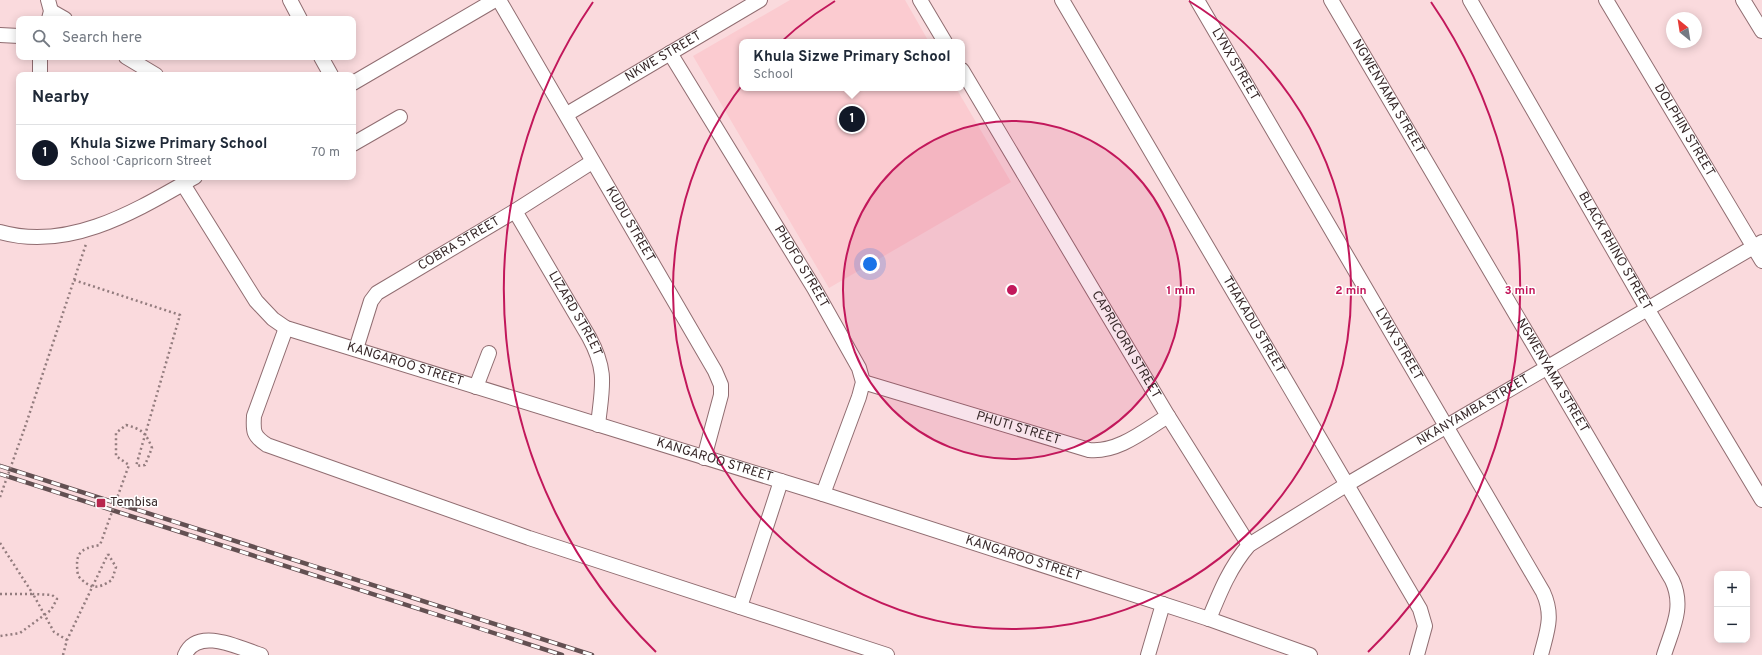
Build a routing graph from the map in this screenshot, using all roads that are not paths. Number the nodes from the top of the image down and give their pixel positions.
1 (290, 0) edge
2 (495, 0) edge
3 (499, 0) edge
4 (760, 0) edge
5 (920, 0) edge
6 (1062, 0) edge
7 (1197, 0) edge
8 (1331, 0) edge
9 (1470, 0) edge
10 (1606, 0) edge
11 (1743, 0) edge
12 (49, 10) edge
13 (59, 16) edge
14 (298, 16) edge
15 (1762, 30) edge
16 (0, 35) edge
17 (16, 36) edge
18 (943, 39) edge
19 (670, 53) junction
20 (40, 60) edge
21 (131, 60) edge
22 (323, 60) edge
23 (40, 72) edge
24 (151, 72) edge
25 (329, 72) edge
26 (965, 75) edge
27 (356, 81) edge
28 (567, 114) junction
29 (400, 117) dead end
30 (356, 142) edge
31 (592, 162) junction
32 (189, 180) edge
33 (515, 211) junction
34 (0, 232) edge
35 (1758, 244) edge
36 (1762, 261) edge
37 (1648, 310) junction
38 (286, 328) junction
39 (356, 349) junction
40 (489, 353) dead end
41 (1548, 368) junction
42 (863, 382) junction
43 (476, 387) junction
44 (1168, 416) junction
45 (598, 425) junction
46 (1447, 426) junction
47 (704, 458) junction
48 (781, 481) junction
49 (1346, 485) junction
50 (823, 494) junction
51 (1762, 500) edge
52 (1249, 545) junction
53 (1163, 604) junction
54 (740, 607) junction
55 (1209, 618) junction
56 (185, 655) edge
57 (261, 655) edge
58 (887, 655) edge
59 (1148, 655) edge
60 (1310, 655) edge
61 (1417, 655) edge
62 (1541, 655) edge
63 (1664, 655) edge

1 - 14 street
2 - 27 street
3 - 28 street, KUDU STREET
4 - 19 street, NKWE STREET
5 - 18 street
6 - 49 street, THAKADU STREET
7 - 46 street, LYNX STREET
8 - 41 street, NGWENYAMA STREET
9 - 37 street, BLACK RHINO STREET
10 - 35 street, DOLPHIN STREET
11 - 15 street
12 - 13 street
16 - 17 street
19 - 28 street, NKWE STREET
19 - 42 street, PHOFO STREET
20 - 23 street
21 - 24 street
22 - 25 street
26 - 44 street, CAPRICORN STREET
28 - 31 street, KUDU STREET
29 - 30 street
31 - 33 street, COBRA STREET
31 - 47 street, KUDU STREET
32 - 34 street
32 - 38 street, KANGAROO STREET
33 - 39 street, COBRA STREET
33 - 45 street, LIZARD STREET
35 - 36 street, DOLPHIN STREET
35 - 37 street, NKANYAMBA STREET
37 - 41 street, NKANYAMBA STREET
37 - 51 street, BLACK RHINO STREET
38 - 39 street, KANGAROO STREET
38 - 54 street
39 - 43 street, KANGAROO STREET
40 - 43 street
41 - 46 street, NKANYAMBA STREET
41 - 63 street, NGWENYAMA STREET
42 - 44 street, PHUTI STREET
42 - 50 street
43 - 45 street, KANGAROO STREET
44 - 52 street, CAPRICORN STREET
45 - 47 street, KANGAROO STREET
46 - 49 street, NKANYAMBA STREET
46 - 62 street, LYNX STREET
47 - 48 street, KANGAROO STREET
48 - 50 street, KANGAROO STREET
48 - 54 street
49 - 52 street, NKANYAMBA STREET
49 - 61 street, THAKADU STREET
50 - 53 street, KANGAROO STREET
52 - 55 street
53 - 55 street, KANGAROO STREET
53 - 59 street
54 - 58 street
55 - 60 street, KANGAROO STREET
56 - 57 street

